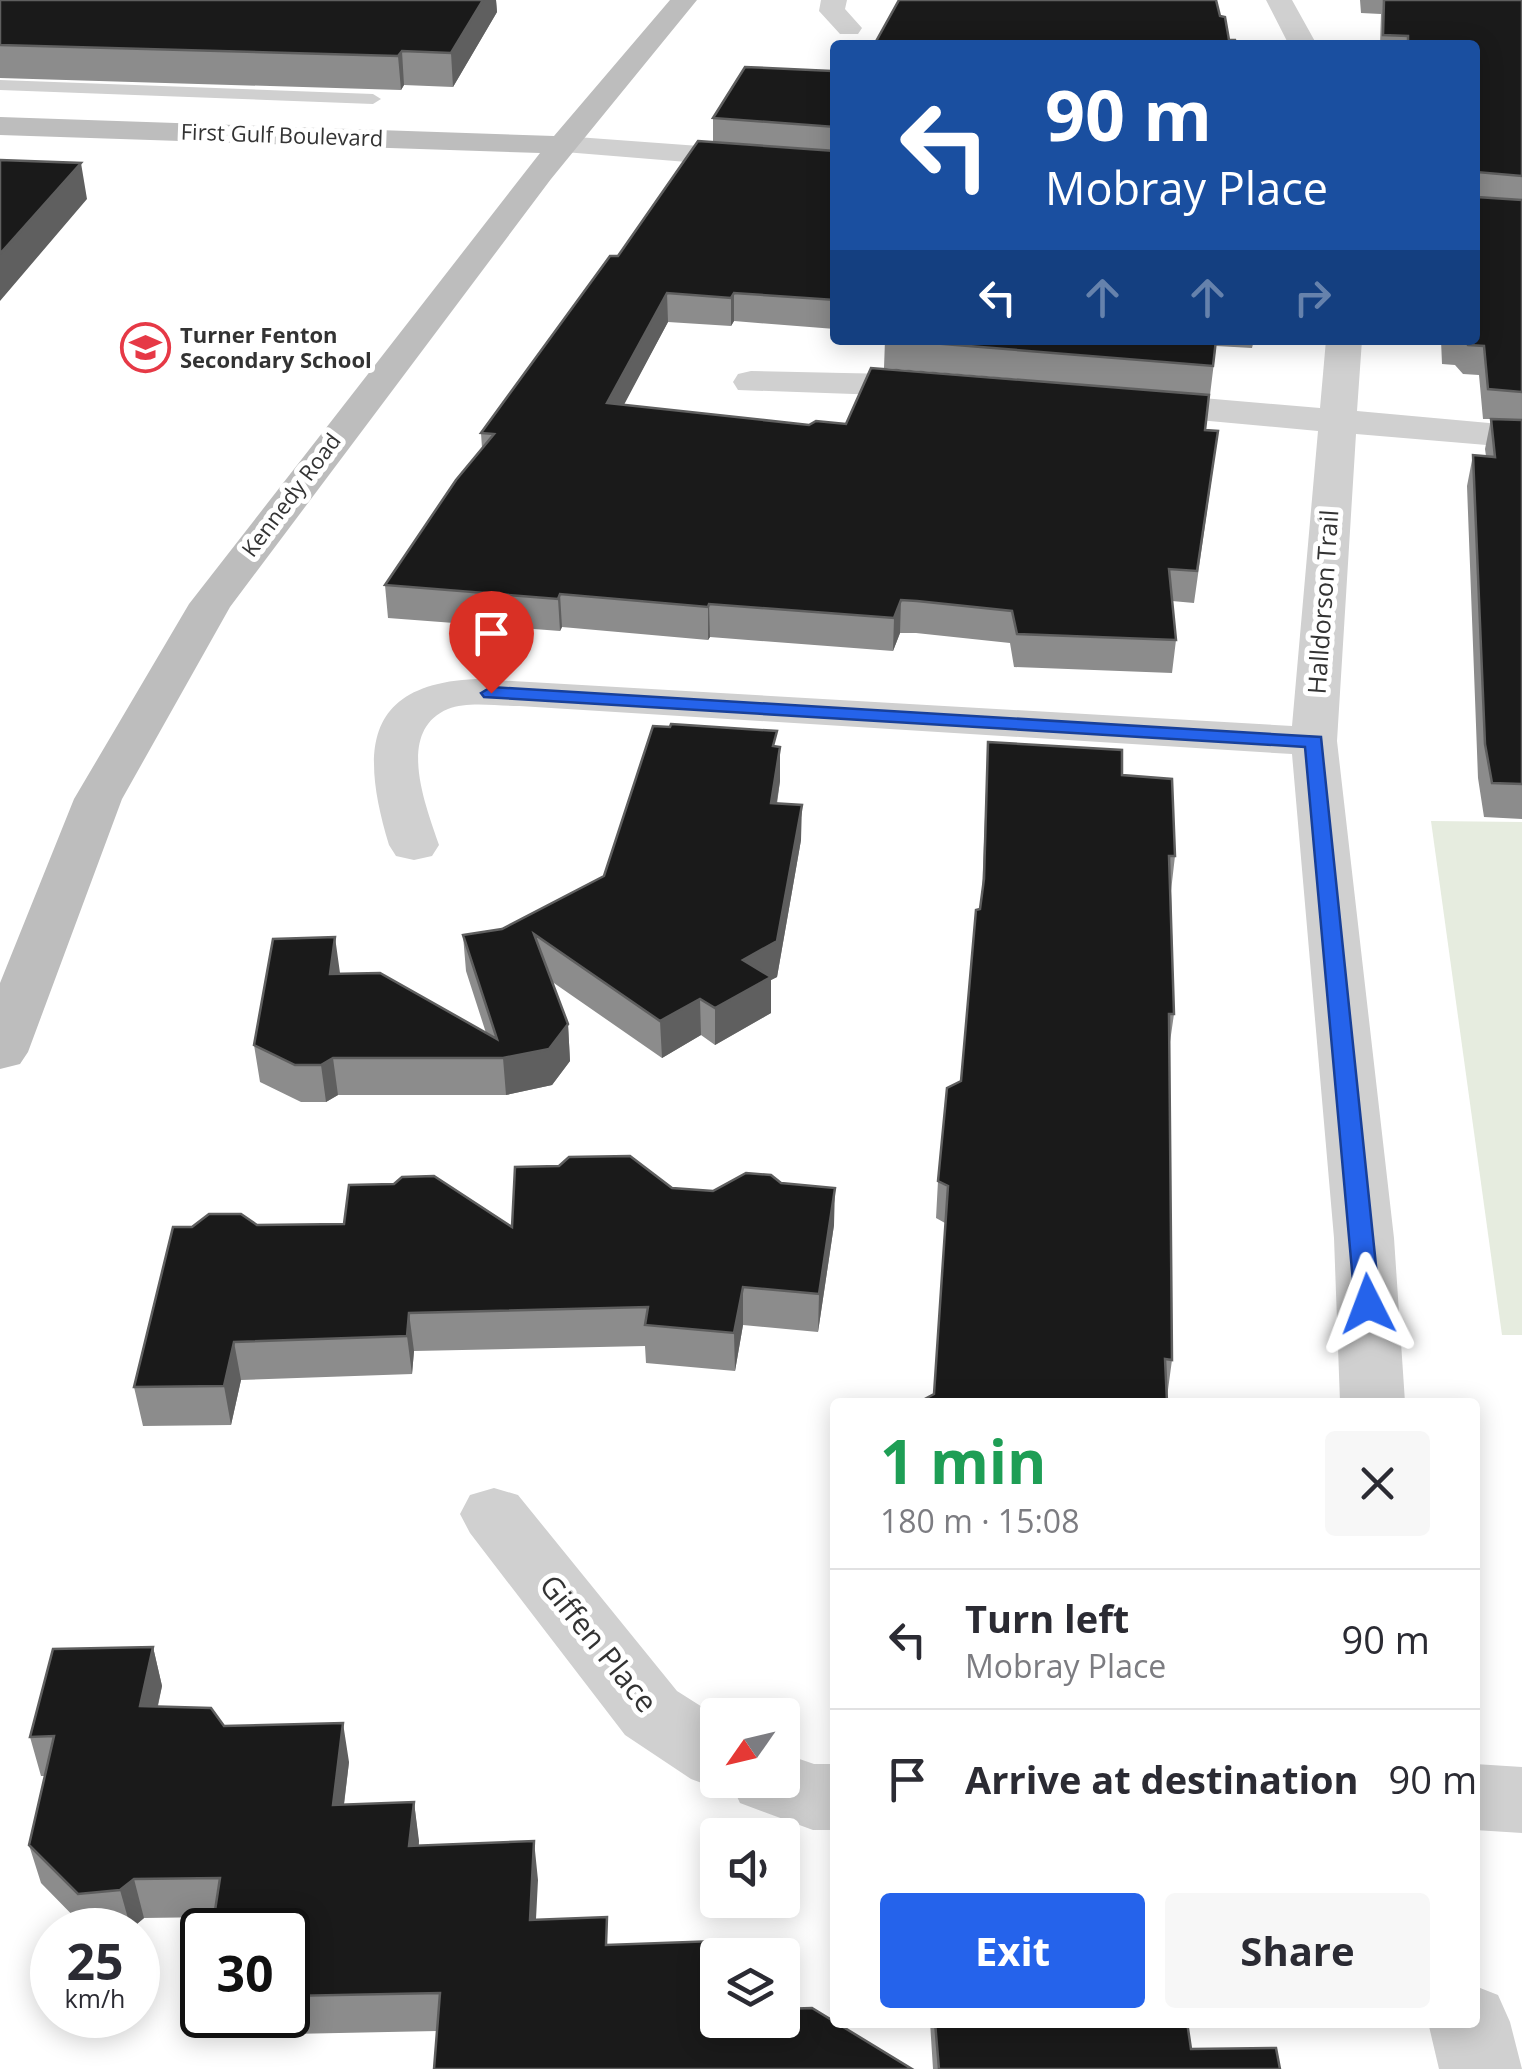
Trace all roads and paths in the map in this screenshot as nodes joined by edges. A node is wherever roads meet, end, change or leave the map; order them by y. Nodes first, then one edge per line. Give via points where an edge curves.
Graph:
1 (684, 0) edge
2 (834, 0) edge
3 (1280, 0) edge
4 (849, 28) dead end
5 (1300, 40) edge
6 (0, 86) edge
7 (373, 99) edge
8 (0, 126) edge
9 (564, 145) junction
10 (830, 165) edge
11 (1344, 345) edge
12 (751, 382) dead end
13 (979, 390) edge
14 (1098, 400) edge
15 (1339, 420) junction
16 (1522, 437) edge
17 (1314, 741) junction
18 (414, 845) dead end
19 (0, 1052) edge
20 (1373, 1398) edge
21 (494, 1514) dead end
22 (700, 1745) edge
23 (800, 1792) edge
24 (830, 1797) edge
25 (1480, 1798) edge
26 (1522, 1800) edge
27 (1471, 2028) edge
28 (1482, 2069) edge

1 - 9 main road, Kennedy Road
2 - 4 street via 832,11
3 - 5 street
6 - 7 lane
8 - 9 main road, First Gulf Boulevard
9 - 10 street
9 - 19 main road, Kennedy Road via 210,604 98,799
11 - 15 street, Halldorson Trail
12 - 13 street via 900,382
14 - 15 street
15 - 16 street
15 - 17 street, Halldorson Trail
17 - 18 street via 539,693 462,694 432,699 400,727 398,794
17 - 20 street, Halldorson Trail via 1364,1238
21 - 22 street, Giffen Place via 651,1713
23 - 24 street
25 - 26 street
27 - 28 street

